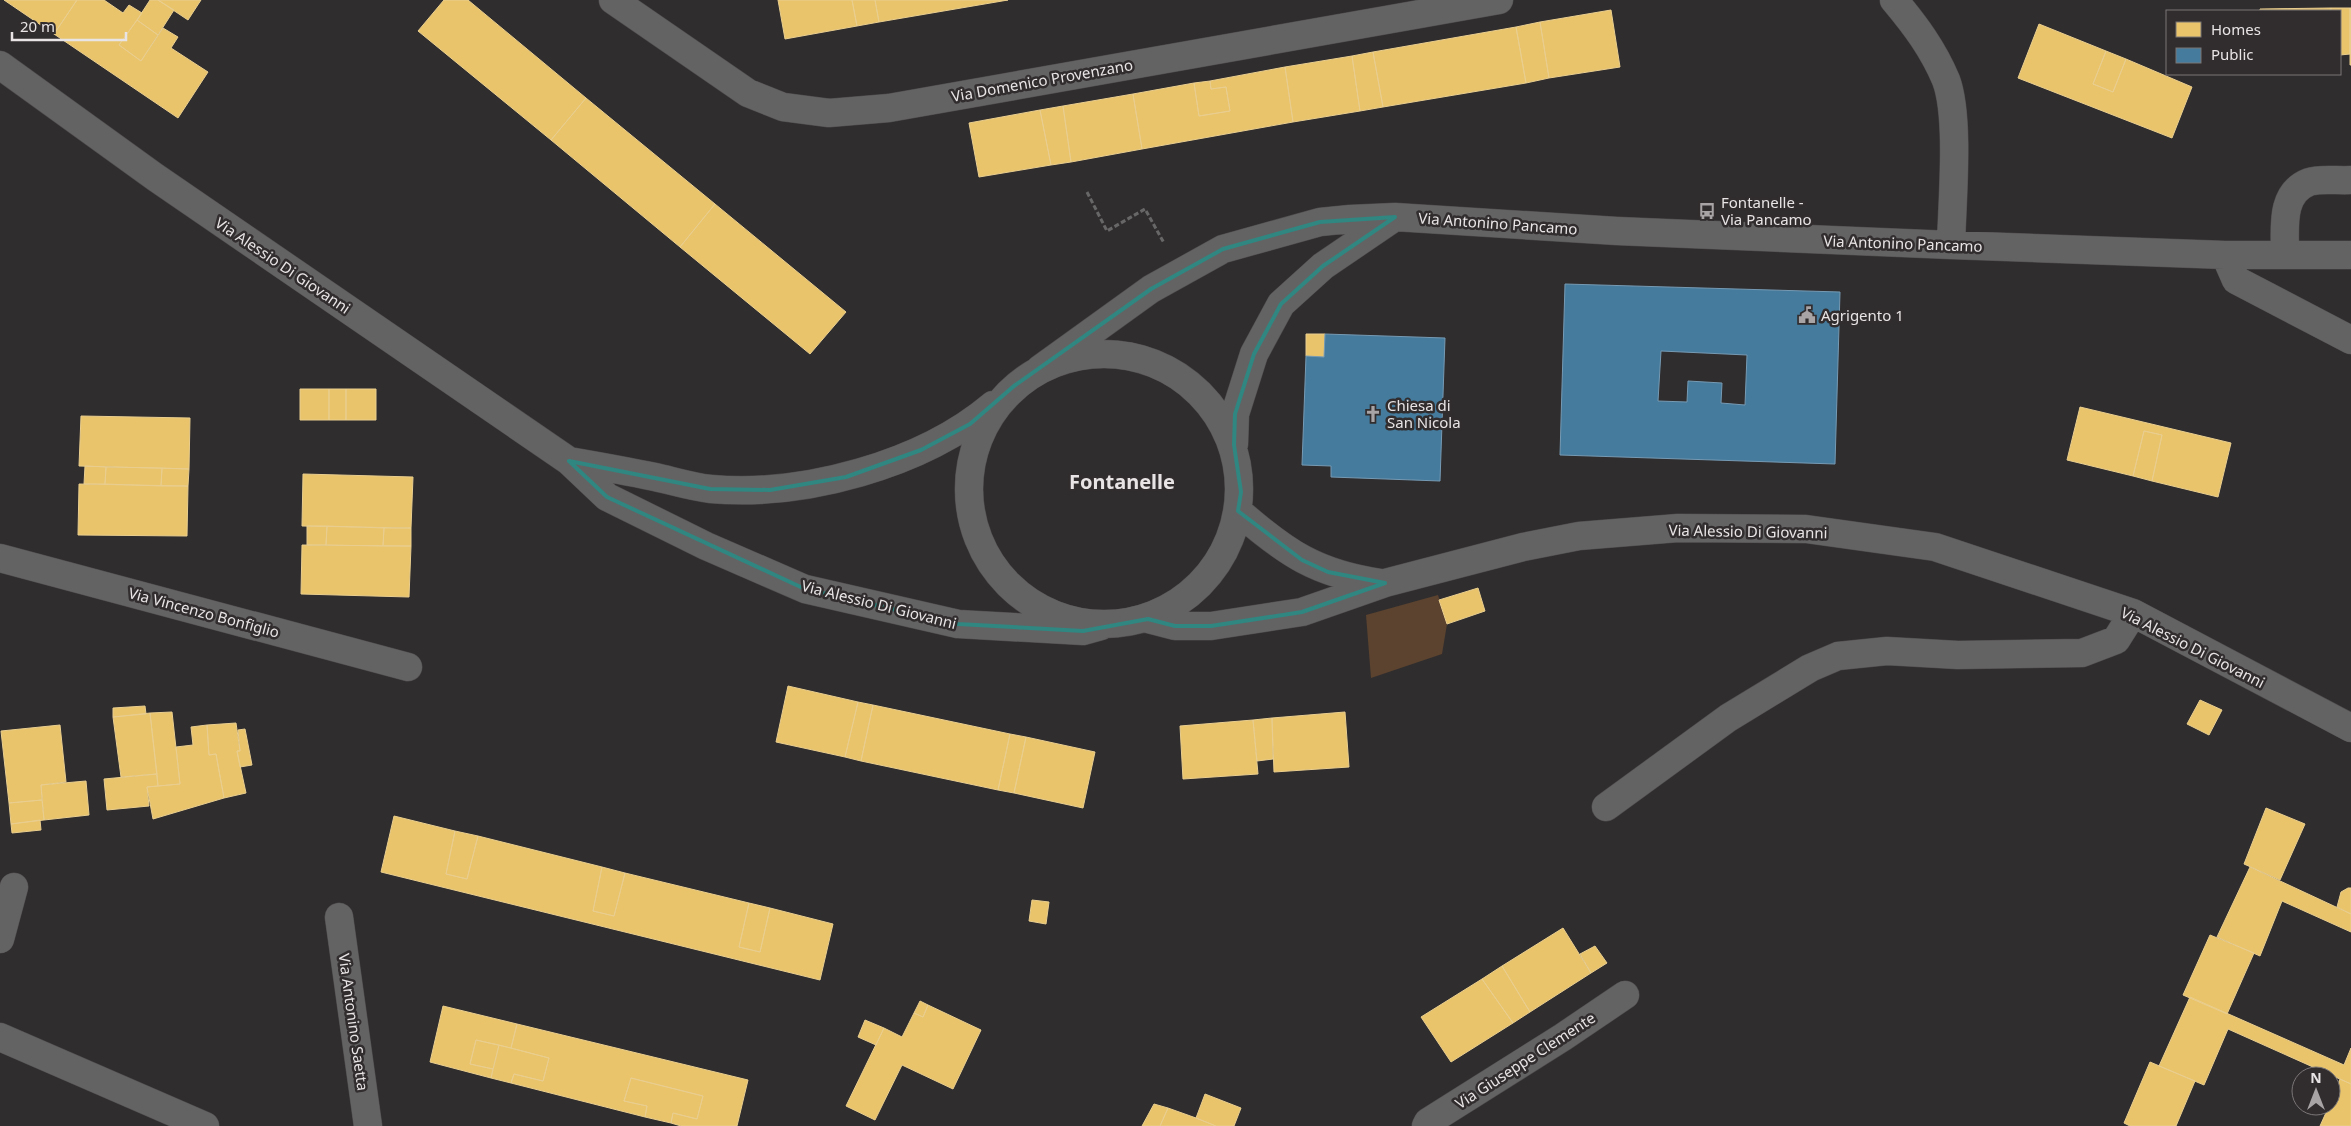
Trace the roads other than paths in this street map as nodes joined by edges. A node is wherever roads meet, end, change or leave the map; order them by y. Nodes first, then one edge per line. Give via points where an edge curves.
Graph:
1 (613, 0) edge
2 (1498, 0) edge
3 (1894, 0) edge
4 (0, 65) edge
5 (2351, 180) edge
6 (1395, 217) junction
7 (1951, 245) junction
8 (2285, 253) junction
9 (2226, 254) junction
10 (2351, 255) edge
11 (2351, 340) edge
12 (1040, 369) junction
13 (1014, 386) junction
14 (1234, 445) junction
15 (569, 461) junction
16 (1238, 511) junction
17 (0, 558) edge
18 (1385, 584) junction
19 (2133, 613) junction
20 (1148, 619) junction
21 (1101, 626) junction
22 (408, 667) dead end
23 (2351, 728) edge
24 (1606, 807) dead end
25 (14, 887) dead end
26 (339, 918) dead end
27 (0, 939) edge
28 (1625, 995) dead end
29 (0, 1037) edge
30 (204, 1126) edge
31 (368, 1126) edge
32 (1426, 1126) edge

1 - 2 street, Via Domenico Provenzano via 748,92 783,107 829,113 889,108
3 - 7 street via 1920,30 1946,81 1953,129
4 - 15 street, Via Alessio Di Giovanni via 155,177
5 - 8 street via 2309,182 2292,193 2286,211
6 - 7 street, Via Antonino Pancamo
6 - 12 street, Via Antonino Pancamo via 1320,222 1224,249 1151,289
6 - 14 street via 1323,266 1281,304 1254,354 1235,414
7 - 9 street, Via Antonino Pancamo
8 - 9 street, Via Antonino Pancamo
8 - 10 street, Via Antonino Pancamo
9 - 11 street via 2236,280
12 - 13 street, Via Alessio Di Giovanni
12 - 14 street, Via Alessio Di Giovanni via 1085,354 1132,356 1164,366 1193,386 1223,422
13 - 15 street, Via Alessio Di Giovanni via 970,424 921,450 846,477 770,490 710,489
13 - 21 street, Via Alessio Di Giovanni via 985,423 971,458 969,506 977,539 1002,580 1023,599 1066,620
14 - 16 street, Via Alessio Di Giovanni via 1241,492
15 - 21 street, Via Alessio Di Giovanni via 607,498 706,546 805,588 958,624 1083,631
16 - 18 street via 1302,560 1338,575
16 - 20 street, Via Alessio Di Giovanni via 1238,521 1218,565 1178,604
17 - 22 street, Via Vincenzo Bonfiglio
18 - 19 street, Via Alessio Di Giovanni via 1523,547 1579,536 1678,528 1806,530 1935,547
18 - 20 street, Via Alessio Di Giovanni via 1302,612 1211,626 1175,626
19 - 23 street, Via Alessio Di Giovanni
19 - 24 street via 2116,640 2082,652 1958,655 1887,651 1838,656 1810,668 1728,718
20 - 21 street, Via Alessio Di Giovanni
25 - 27 street
26 - 31 street, Via Antonino Saetta
28 - 32 street, Via Giuseppe Clemente
29 - 30 street

